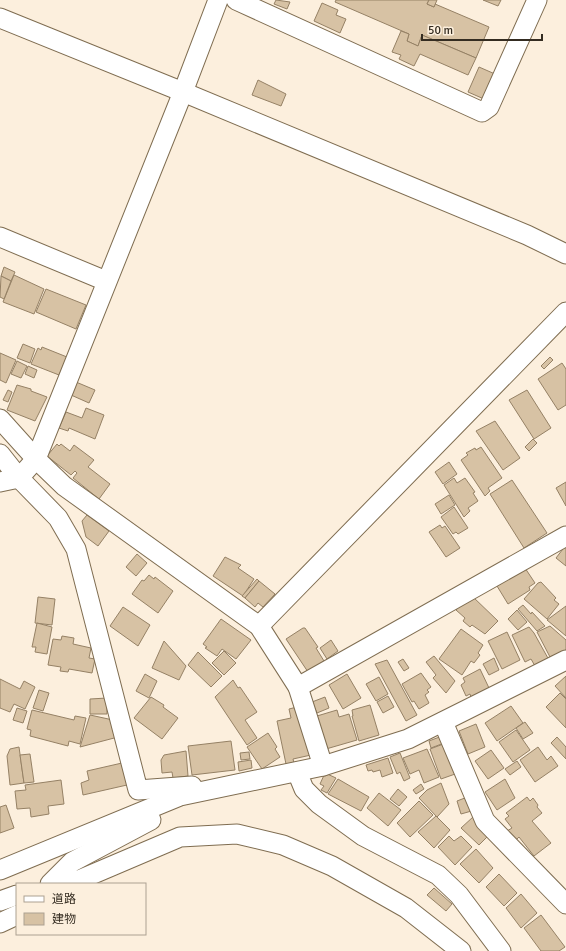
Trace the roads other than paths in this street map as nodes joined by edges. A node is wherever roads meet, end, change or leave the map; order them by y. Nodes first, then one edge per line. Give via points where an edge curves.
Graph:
1 (218, 0) edge
2 (236, 0) edge
3 (536, 0) edge
4 (0, 18) edge
5 (183, 92) junction
6 (0, 237) edge
7 (566, 254) edge
8 (106, 281) junction
9 (566, 312) edge
10 (0, 419) edge
11 (0, 454) edge
12 (36, 459) junction
13 (19, 478) junction
14 (0, 482) edge
15 (566, 536) edge
16 (259, 626) junction
17 (566, 660) edge
18 (298, 688) junction
19 (443, 722) junction
20 (323, 766) junction
21 (297, 772) junction
22 (209, 789) junction
23 (0, 870) edge
24 (51, 883) edge
25 (60, 883) edge
26 (16, 895) edge
27 (0, 901) edge
28 (566, 904) edge
29 (16, 915) edge
30 (0, 923) edge
31 (461, 951) edge
32 (501, 951) edge

1 - 5 street
2 - 3 street via 482,112 489,107
4 - 5 street
5 - 7 street via 527,235
5 - 8 street
6 - 8 street
8 - 12 street
9 - 16 street
10 - 12 street
11 - 13 street
12 - 13 street
12 - 16 street via 64,486
13 - 14 street
13 - 22 street via 58,518 76,549 138,790 197,785
15 - 18 street
16 - 18 street
17 - 19 street
18 - 20 street
19 - 20 street via 408,739
19 - 28 street via 485,821
20 - 21 street
21 - 22 street
21 - 32 street via 304,789 319,804 356,831 438,876 459,895
22 - 23 street via 180,796
22 - 24 street via 72,862
25 - 31 street via 79,880 180,837 236,834 283,845 332,866 406,908
26 - 27 street
29 - 30 street

